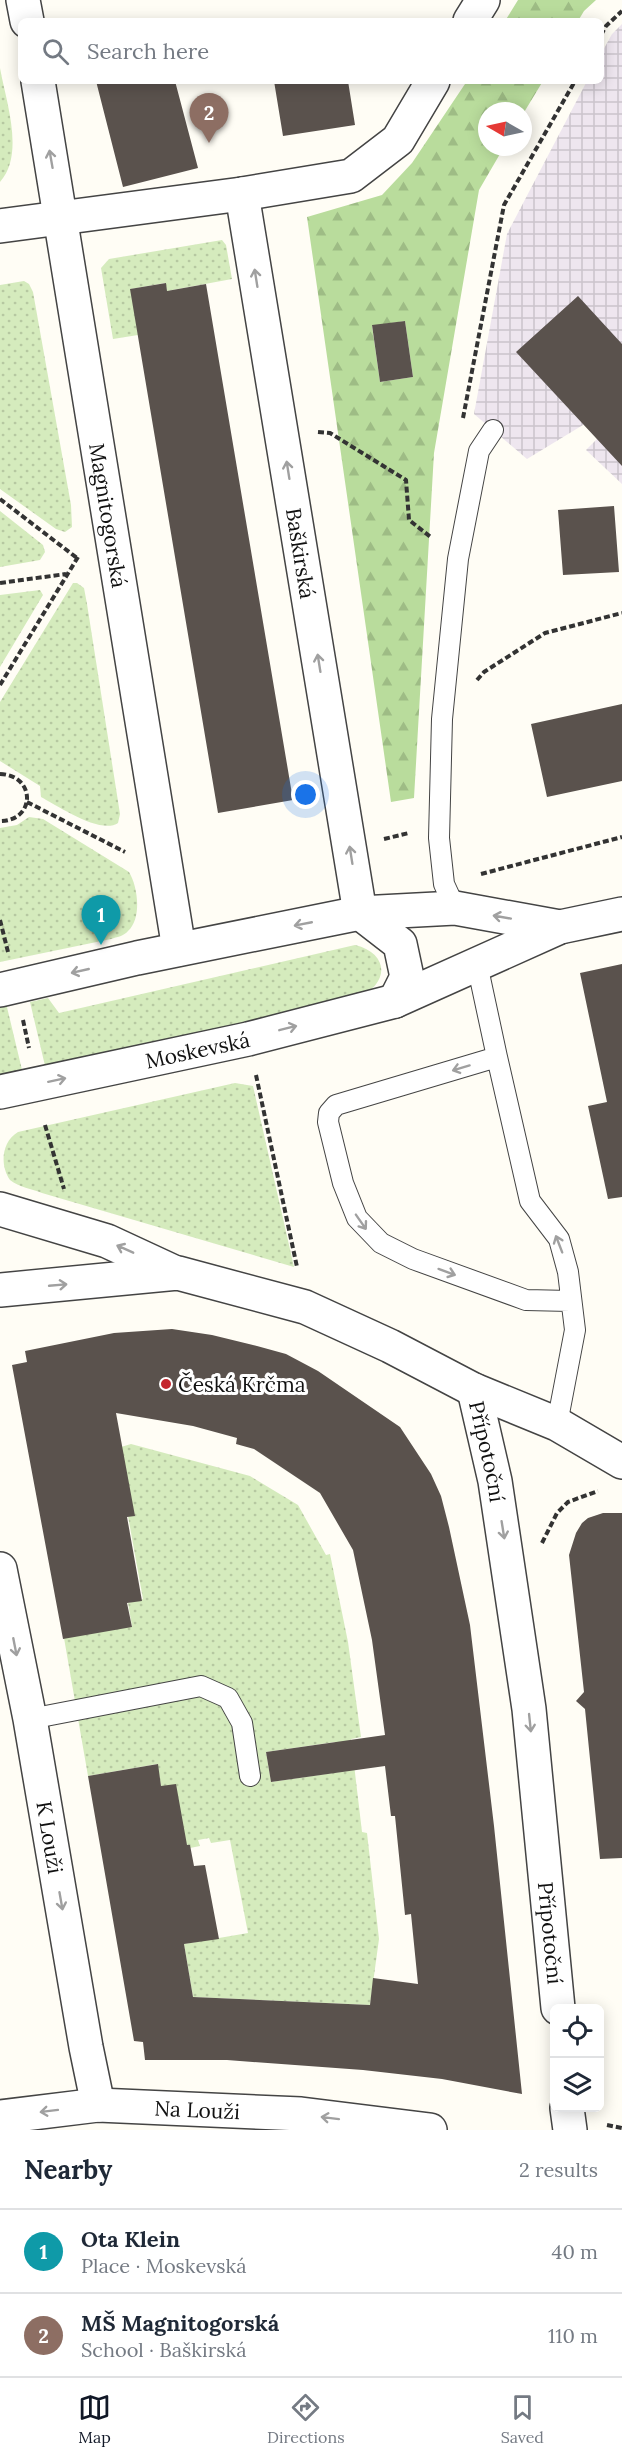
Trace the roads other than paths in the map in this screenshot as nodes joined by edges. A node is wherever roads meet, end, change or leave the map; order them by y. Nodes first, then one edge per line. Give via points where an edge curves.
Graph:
1 (23, 0) edge
2 (483, 0) edge
3 (26, 18) edge
4 (472, 18) edge
5 (39, 84) edge
6 (432, 84) edge
7 (242, 194) junction
8 (61, 216) junction
9 (0, 226) edge
10 (493, 430) dead end
11 (449, 896) junction
12 (360, 913) junction
13 (622, 914) edge
14 (560, 927) junction
15 (179, 950) junction
16 (477, 964) junction
17 (0, 990) edge
18 (395, 1001) junction
19 (497, 1057) junction
20 (0, 1092) edge
21 (0, 1209) edge
22 (178, 1273) junction
23 (0, 1290) edge
24 (570, 1301) junction
25 (474, 1390) junction
26 (557, 1424) junction
27 (612, 1472) edge
28 (0, 1569) edge
29 (30, 1719) junction
30 (250, 1776) dead end
31 (558, 2004) edge
32 (98, 2106) junction
33 (568, 2112) edge
34 (0, 2117) edge
35 (430, 2130) edge
36 (570, 2130) edge

1 - 3 street
2 - 4 street
8 -> 5 street, Magnitogorská
6 - 7 street via 398,140 351,176
7 - 8 street
12 -> 7 street, Baškirská
8 - 9 street
8 - 15 street, Magnitogorská
10 - 11 lane via 479,451 458,559 442,719 439,825
11 - 12 street, Moskevská
14 -> 11 street, Moskevská
12 -> 15 street, Moskevská
12 - 18 street via 400,944 407,977
13 - 14 street, Moskevská
14 - 16 street, Moskevská
15 -> 17 street, Moskevská
16 - 18 street, Moskevská
16 - 19 lane
20 -> 18 street, Moskevská via 248,1038
24 -> 19 lane via 568,1272 559,1239 530,1201
19 -> 24 lane via 336,1105 328,1122 344,1183 357,1218 393,1250 526,1300
22 -> 21 street via 107,1241
23 -> 22 street, Přípotoční
22 - 25 street, Přípotoční via 305,1307
24 - 26 lane via 574,1330
25 - 26 street
25 -> 31 street, Přípotoční via 495,1481 529,1709
26 - 27 street
28 -> 29 street, K Louži
29 - 30 lane via 201,1686 228,1698 242,1724
29 -> 32 street, K Louži
32 -> 34 street, Na Louži
35 -> 32 street, Na Louži via 301,2114
33 - 36 street

